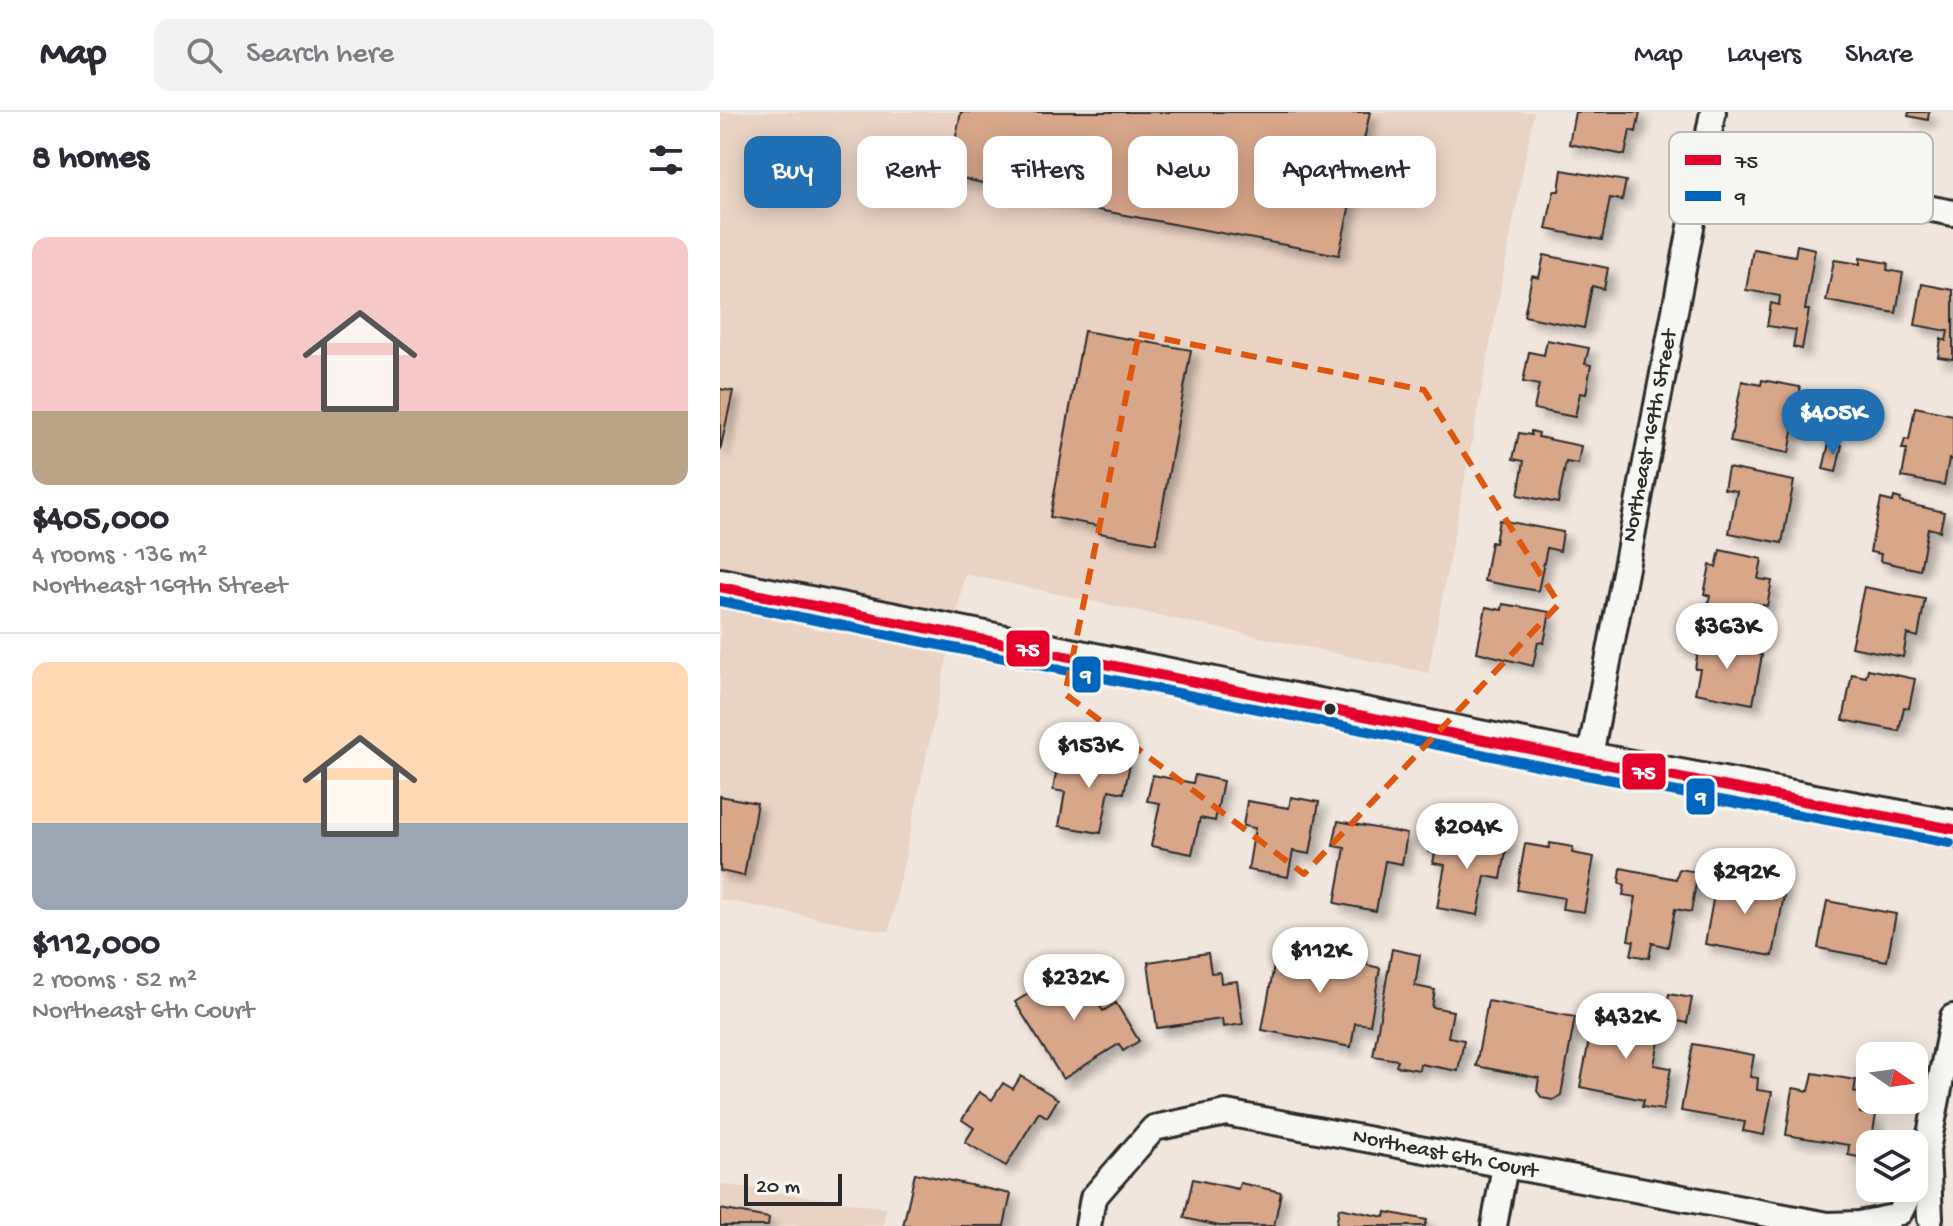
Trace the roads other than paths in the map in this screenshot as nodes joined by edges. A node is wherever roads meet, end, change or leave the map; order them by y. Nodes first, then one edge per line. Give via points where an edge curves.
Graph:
1 (1713, 112) edge
2 (1709, 132) edge
3 (1933, 209) edge
4 (1953, 213) edge
5 (1692, 224) edge
6 (720, 587) edge
7 (1589, 761) junction
8 (1953, 829) edge
9 (1953, 1017) edge
10 (1928, 1145) edge
11 (1928, 1162) edge
12 (1505, 1166) junction
13 (1890, 1218) edge
14 (1933, 1222) edge
15 (1830, 1225) edge
16 (1088, 1226) edge
17 (1494, 1226) edge

1 - 2 street, Northeast 169th Street
3 - 4 street
5 - 7 street, Northeast 169th Street
6 - 7 main road
7 - 8 main road
9 - 10 street
11 - 14 street
12 - 15 street, Northeast 6th Court
12 - 16 street, Northeast 6th Court via 1226,1113 1154,1128 1093,1198
12 - 17 street
13 - 14 street via 1915,1210
13 - 15 street, Northeast 6th Court

